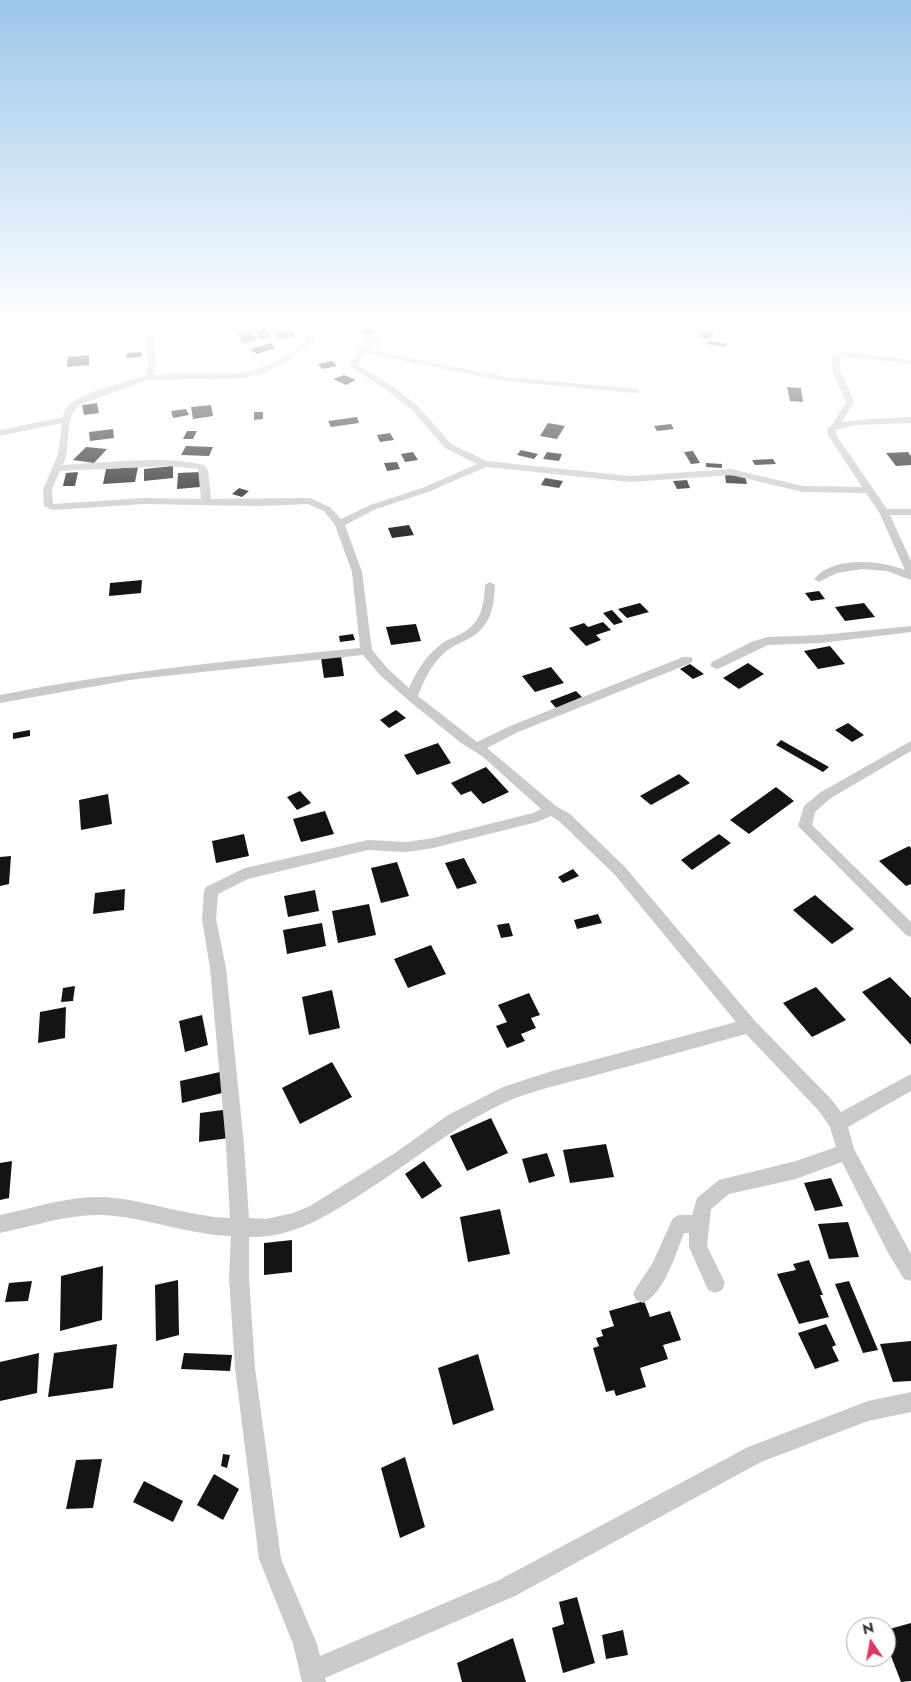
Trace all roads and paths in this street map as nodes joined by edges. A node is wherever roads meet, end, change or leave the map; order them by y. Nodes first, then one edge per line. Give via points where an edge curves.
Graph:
1 (74, 404) edge
2 (411, 404) edge
3 (848, 404) edge
4 (66, 419) junction
5 (911, 420) edge
6 (836, 425) junction
7 (0, 433) edge
8 (485, 464) junction
9 (57, 468) junction
10 (869, 490) junction
11 (206, 502) junction
12 (884, 512) junction
13 (911, 512) edge
14 (340, 524) junction
15 (911, 573) edge
16 (911, 577) edge
17 (819, 579) dead end
18 (490, 585) dead end
19 (911, 629) edge
20 (366, 651) junction
21 (687, 660) dead end
22 (716, 665) dead end
23 (412, 697) junction
24 (0, 700) edge
25 (911, 746) edge
26 (477, 747) junction
27 (551, 810) junction
28 (911, 930) edge
29 (749, 1026) junction
30 (911, 1082) edge
31 (838, 1123) junction
32 (846, 1152) junction
33 (0, 1224) edge
34 (699, 1224) junction
35 (240, 1228) junction
36 (911, 1272) edge
37 (715, 1283) dead end
38 (643, 1293) dead end
39 (911, 1402) edge
40 (312, 1677) edge

1 - 4 street
2 - 8 street via 448,446
3 - 6 street
4 - 7 street
4 - 9 street via 63,452
5 - 6 street
6 - 10 street via 831,429 832,435
8 - 10 street via 630,478 731,472 803,489
8 - 14 street via 373,507
9 - 11 street via 192,464 203,470
9 - 11 street via 48,487 47,500 53,507 144,501
10 - 12 street
11 - 14 street via 310,501 323,505
12 - 13 street
12 - 15 street
14 - 20 street via 356,572
16 - 17 street via 889,568 874,567 835,568
18 - 23 street via 489,607 482,623 446,645 431,660
19 - 22 street via 767,641
20 - 23 street
20 - 24 street via 111,679
21 - 26 street
23 - 26 street
25 - 28 street via 826,795 809,810 805,826
26 - 27 street
27 - 29 street via 565,818 620,871
27 - 35 street via 537,817 433,843 407,847 368,845 307,859 245,874 211,892 209,919 218,968
29 - 31 street via 825,1104
29 - 35 street via 509,1093 454,1121 316,1214 266,1228
30 - 31 street
31 - 32 street
32 - 34 street via 796,1170 725,1186 703,1204
32 - 36 street
33 - 35 street via 73,1208 100,1206
34 - 37 street via 698,1247
34 - 38 street via 679,1224 660,1269
35 - 40 street via 239,1278 245,1368 270,1559 305,1644
39 - 40 street via 868,1411 756,1454 507,1588

